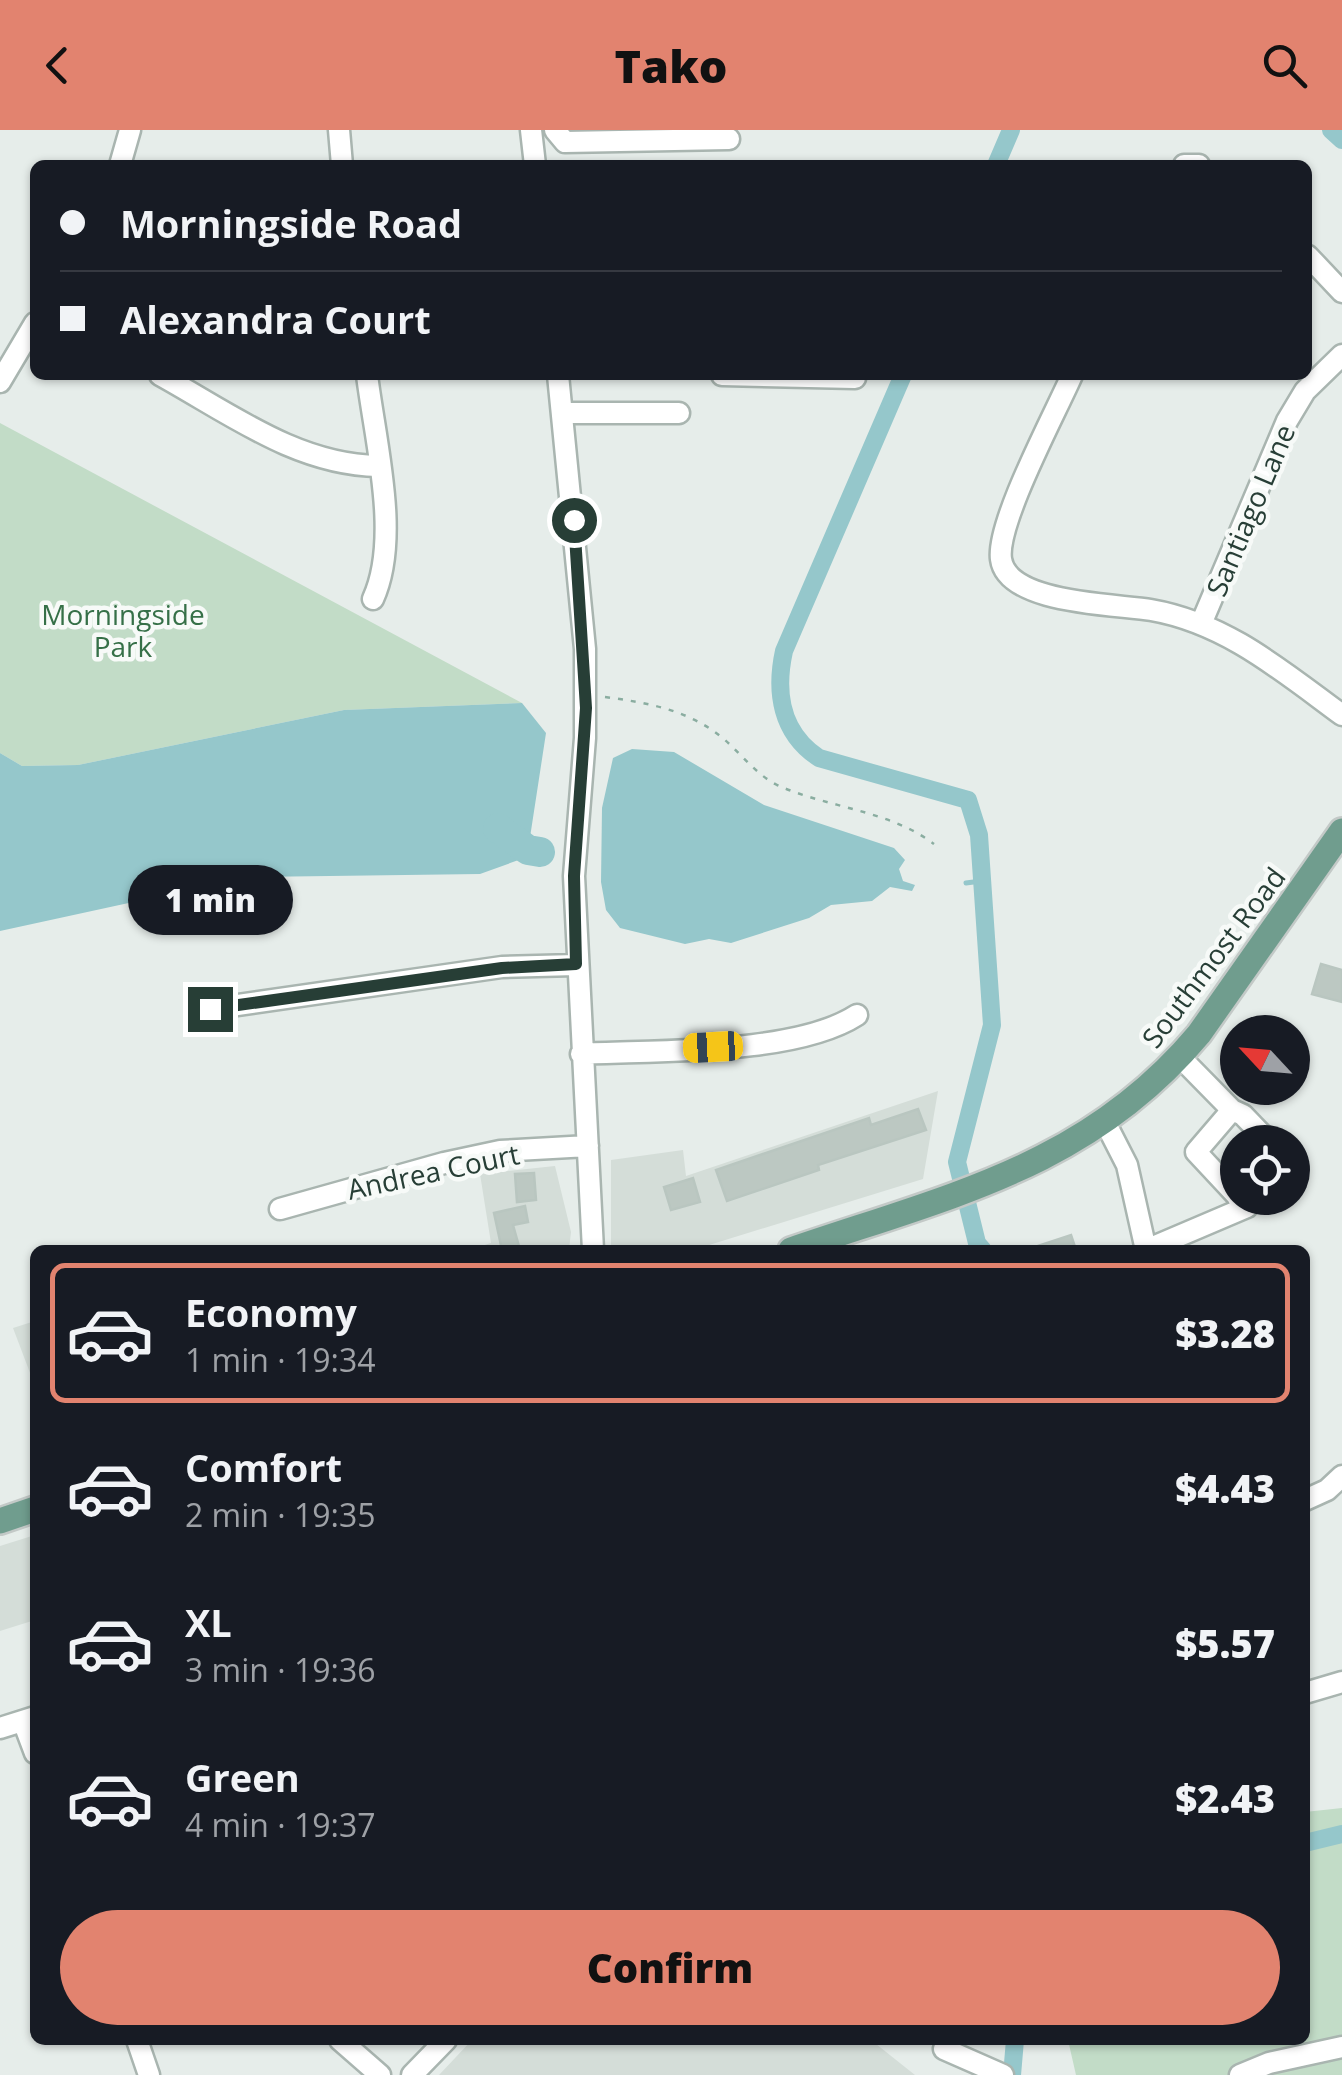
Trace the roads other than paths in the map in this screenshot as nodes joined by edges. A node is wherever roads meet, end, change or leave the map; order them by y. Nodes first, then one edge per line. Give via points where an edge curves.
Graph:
1 (130, 130) edge
2 (339, 130) edge
3 (531, 130) edge
4 (555, 130) edge
5 (729, 139) dead end
6 (121, 160) edge
7 (342, 160) edge
8 (534, 160) edge
9 (1312, 260) edge
10 (1342, 292) edge
11 (30, 331) edge
12 (1342, 355) edge
13 (169, 380) edge
14 (369, 380) edge
15 (559, 380) edge
16 (1070, 380) edge
17 (0, 382) edge
18 (680, 413) dead end
19 (562, 414) junction
20 (378, 466) junction
21 (373, 599) dead end
22 (1201, 624) junction
23 (1342, 715) edge
24 (1341, 835) edge
25 (576, 964) junction
26 (210, 1009) dead end
27 (857, 1014) dead end
28 (581, 1054) junction
29 (1180, 1057) junction
30 (1232, 1110) junction
31 (1106, 1124) junction
32 (1254, 1125) edge
33 (588, 1146) junction
34 (1220, 1176) edge
35 (280, 1209) dead end
36 (1220, 1213) edge
37 (592, 1245) edge
38 (806, 1245) edge
39 (1145, 1245) edge
40 (1156, 1245) edge
41 (1342, 1476) edge
42 (1310, 1498) edge
43 (30, 1510) edge
44 (0, 1520) edge
45 (1342, 1682) edge
46 (1310, 1692) edge
47 (29, 1719) edge
48 (0, 1728) edge
49 (138, 2045) edge
50 (346, 2045) edge
51 (441, 2045) edge
52 (940, 2045) edge
53 (1331, 2050) edge
54 (149, 2075) edge
55 (380, 2075) edge
56 (412, 2075) edge
57 (953, 2075) edge
58 (1002, 2075) edge
59 (1240, 2075) edge

1 - 6 street
2 - 7 street
3 - 8 street
4 - 5 street via 566,142
9 - 10 street
11 - 17 street
12 - 22 street, Santiago Lane via 1287,421
13 - 20 street via 301,452 337,464
14 - 20 street
15 - 19 street
16 - 22 street via 1010,514 1002,545 1005,571 1025,589
18 - 19 street
19 - 25 street via 586,694 574,876
20 - 21 street via 385,568
22 - 23 street via 1261,656
24 - 29 main road, Southmost Road
25 - 26 street via 502,968
25 - 28 street
27 - 28 street via 837,1028 799,1037
28 - 33 street
29 - 30 street
29 - 31 main road, Southmost Road
30 - 32 street
30 - 34 street via 1196,1152
31 - 38 main road, Southmost Road via 1050,1157
31 - 39 street via 1127,1165
33 - 35 street, Andrea Court via 444,1163
33 - 37 street
36 - 40 street
41 - 42 street
43 - 44 main road
45 - 46 street
47 - 48 street
49 - 54 street
50 - 55 street
51 - 56 street
52 - 57 street
52 - 58 street
53 - 59 street

